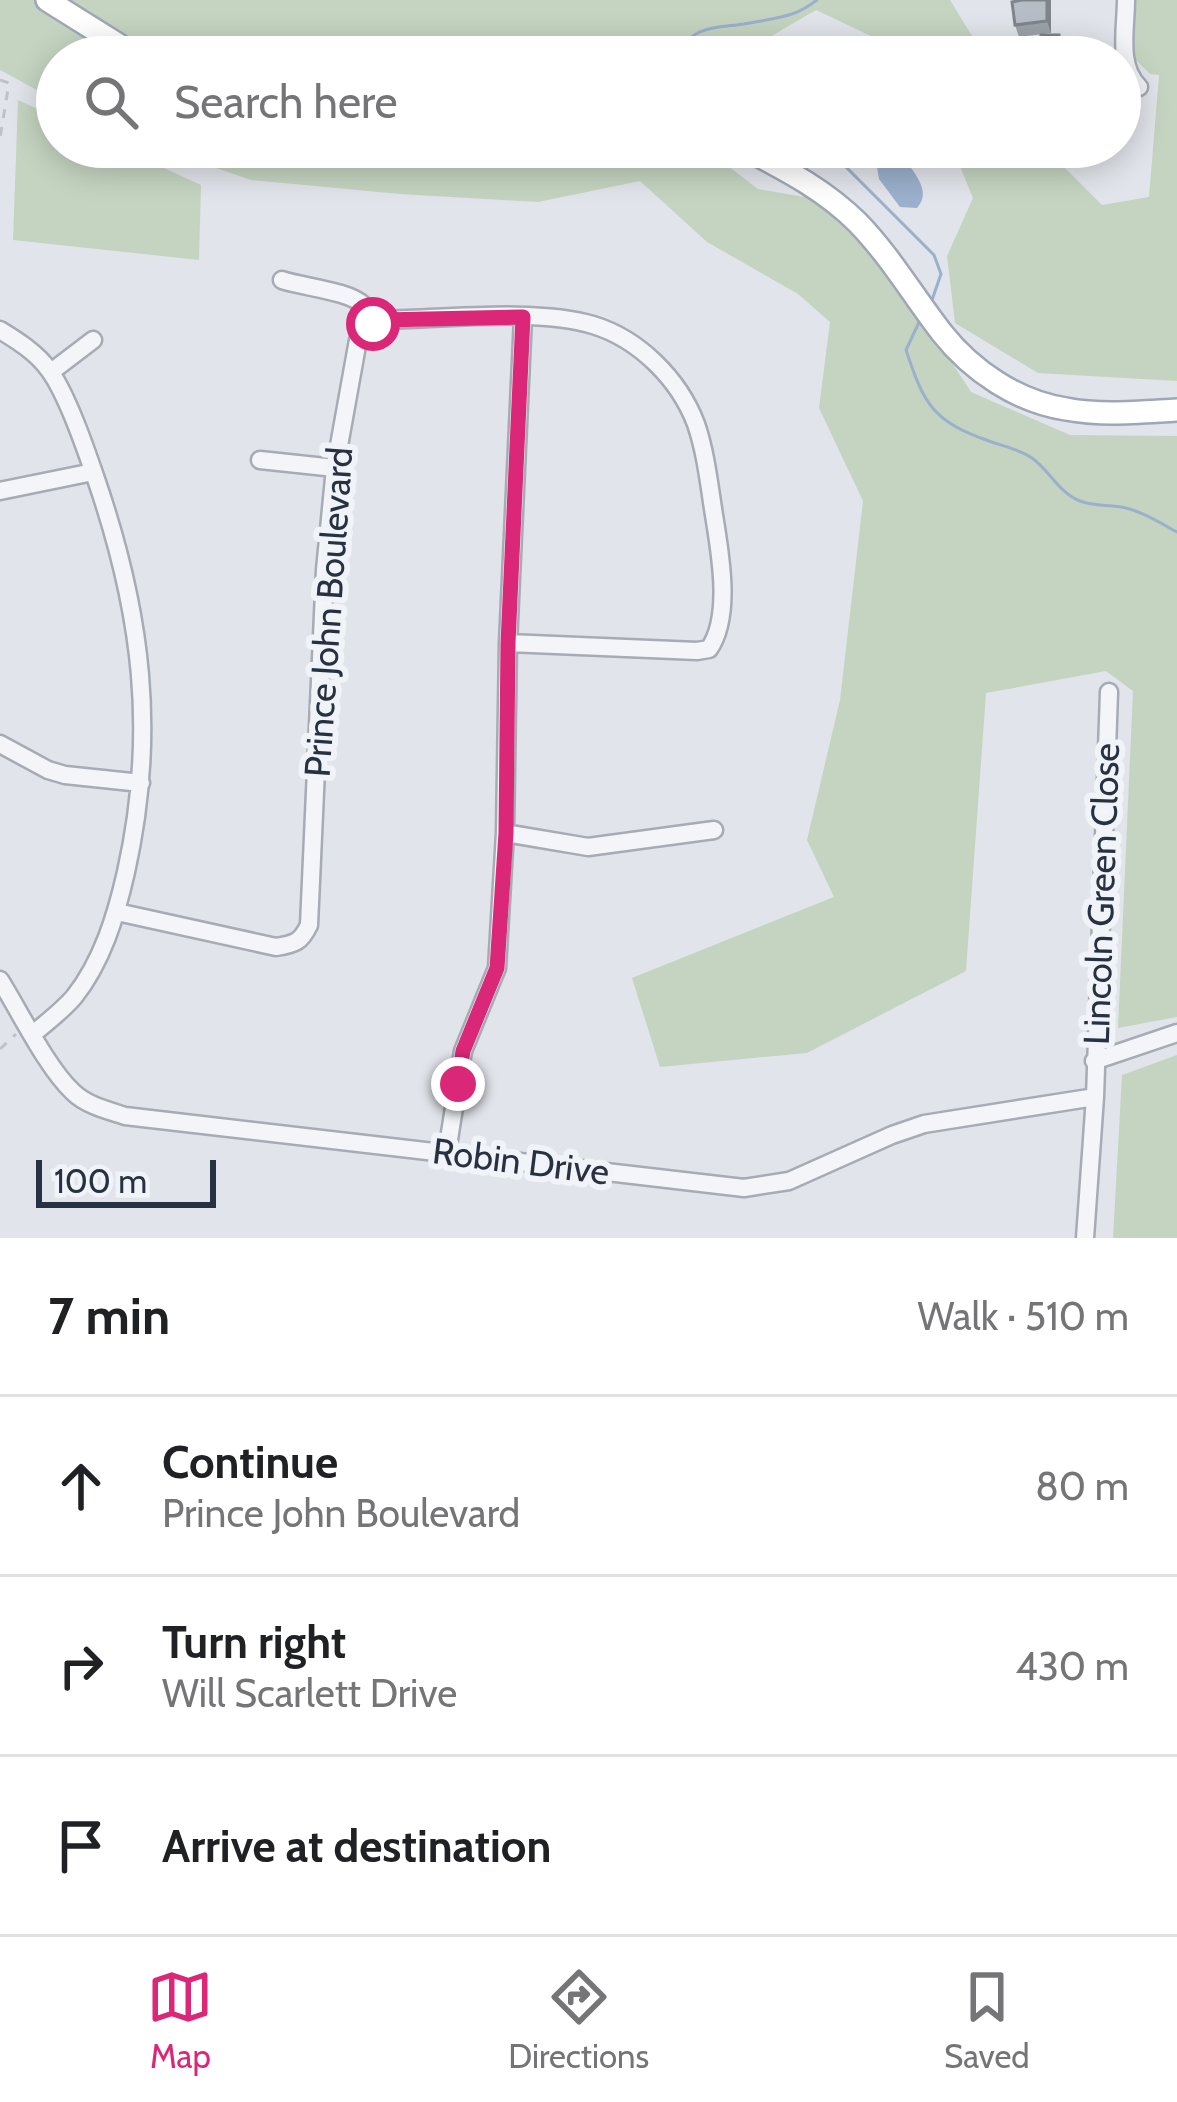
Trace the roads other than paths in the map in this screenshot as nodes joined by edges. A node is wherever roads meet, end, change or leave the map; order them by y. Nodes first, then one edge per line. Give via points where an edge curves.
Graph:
1 (47, 0) edge
2 (1126, 0) edge
3 (104, 36) edge
4 (1125, 36) edge
5 (783, 168) edge
6 (282, 280) dead end
7 (523, 317) junction
8 (373, 324) junction
9 (0, 331) edge
10 (93, 340) dead end
11 (51, 371) junction
12 (1177, 410) edge
13 (260, 460) dead end
14 (335, 468) junction
15 (94, 472) junction
16 (0, 491) edge
17 (508, 643) junction
18 (1108, 692) dead end
19 (0, 744) edge
20 (141, 783) junction
21 (714, 830) dead end
22 (506, 833) junction
23 (117, 912) junction
24 (0, 980) edge
25 (30, 1029) junction
26 (1177, 1033) edge
27 (1094, 1061) junction
28 (1095, 1097) junction
29 (447, 1152) junction
30 (1085, 1238) edge

1 - 3 main road
2 - 4 street
5 - 12 main road via 874,240 935,324 1005,388 1063,409
6 - 8 street via 350,296
7 - 8 street
7 - 17 street
7 - 17 street via 595,326 645,353 682,397 703,447 722,565 719,630 709,649
8 - 14 street, Prince John Boulevard via 358,340
9 - 11 street
10 - 11 street
11 - 15 street
13 - 14 street
14 - 23 street, Prince John Boulevard via 303,938 276,947
15 - 16 street
15 - 20 street via 140,650
17 - 22 street
18 - 27 street, Lincoln Green Close
19 - 20 street via 65,775
20 - 23 street
21 - 22 street via 588,847
22 - 29 street via 497,968 463,1051
23 - 25 street via 84,983 64,1009
24 - 25 street, Robin Drive
25 - 29 street, Robin Drive via 75,1095 124,1116
26 - 27 street
27 - 28 street, Lincoln Green Close
28 - 29 street, Robin Drive via 924,1124 789,1181 744,1188
28 - 30 street, Lincoln Green Close

